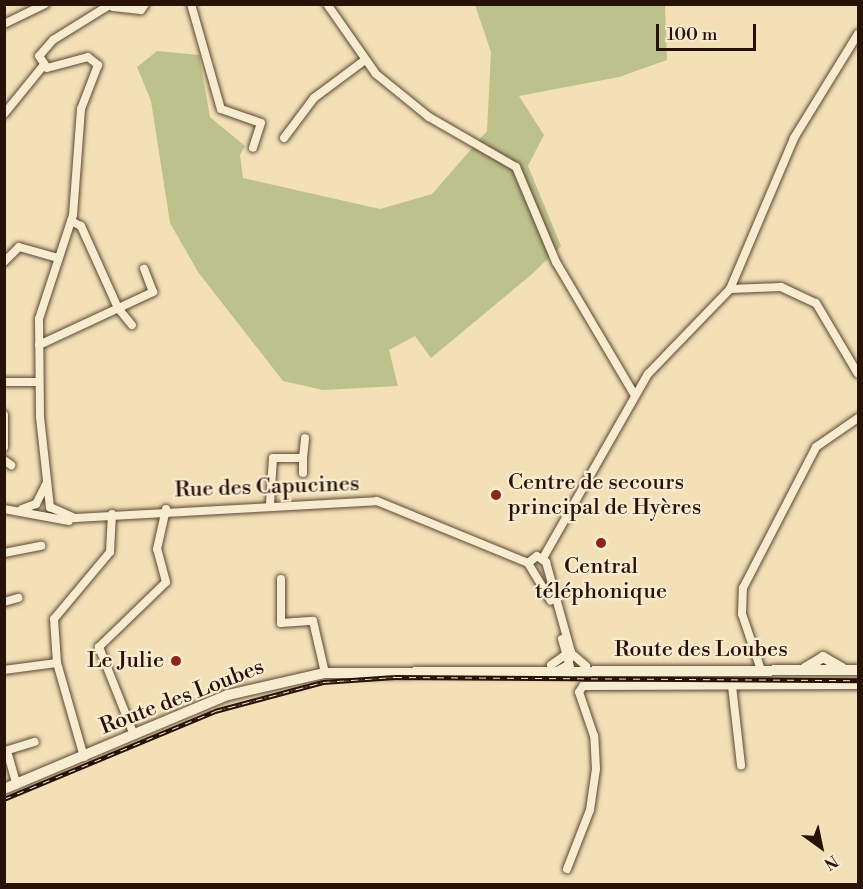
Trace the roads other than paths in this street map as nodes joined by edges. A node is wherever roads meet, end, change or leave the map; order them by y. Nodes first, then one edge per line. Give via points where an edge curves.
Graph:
1 (45, 4) edge
2 (145, 4) edge
3 (190, 4) edge
4 (327, 4) edge
5 (112, 6) edge
6 (4, 24) edge
7 (858, 34) edge
8 (365, 60) junction
9 (43, 66) junction
10 (4, 114) edge
11 (284, 138) dead end
12 (253, 148) dead end
13 (71, 221) junction
14 (7, 252) edge
15 (58, 258) junction
16 (4, 262) edge
17 (144, 269) dead end
18 (730, 289) junction
19 (118, 308) junction
20 (132, 325) dead end
21 (39, 345) junction
22 (858, 374) edge
23 (4, 382) edge
24 (39, 382) junction
25 (634, 394) junction
26 (4, 415) edge
27 (858, 418) edge
28 (305, 438) dead end
29 (4, 447) edge
30 (303, 458) junction
31 (303, 473) dead end
32 (47, 482) junction
33 (270, 504) junction
34 (50, 505) junction
35 (4, 509) edge
36 (38, 509) junction
37 (166, 509) junction
38 (112, 514) junction
39 (102, 515) junction
40 (41, 546) dead end
41 (4, 553) edge
42 (543, 558) junction
43 (528, 563) junction
44 (546, 568) junction
45 (533, 574) junction
46 (281, 579) dead end
47 (18, 598) dead end
48 (4, 602) edge
49 (57, 663) junction
50 (565, 663) junction
51 (600, 669) junction
52 (4, 670) edge
53 (761, 670) junction
54 (858, 670) edge
55 (325, 673) junction
56 (858, 685) edge
57 (732, 686) junction
58 (134, 735) junction
59 (35, 742) dead end
60 (6, 751) edge
61 (84, 757) junction
62 (741, 765) dead end
63 (17, 785) junction
64 (4, 789) edge
65 (567, 869) dead end

1 - 6 street
2 - 5 street via 141,10
3 - 12 street via 221,109 261,123
4 - 8 street
5 - 9 street via 53,40 39,56
7 - 18 street via 789,150
8 - 11 street via 314,98
8 - 25 street via 429,117 516,167 556,262
9 - 10 street
9 - 13 street via 88,57 98,64 81,109
13 - 15 street
13 - 19 street via 82,228
14 - 15 street via 19,247
14 - 16 street
15 - 21 street via 39,319
17 - 19 street via 153,292
18 - 22 street via 781,287 816,303
18 - 25 street
19 - 20 street
19 - 21 street
21 - 24 street
23 - 24 street
24 - 32 street
25 - 42 street
26 - 29 street
27 - 53 street via 816,447 743,588 742,614
28 - 30 street
30 - 31 street
30 - 33 street via 271,461
32 - 34 street
32 - 36 street
33 - 37 street, Rue des Capucines
33 - 43 street, Rue des Capucines via 377,501
34 - 36 street
34 - 36 street, Rue des Capucines
34 - 39 street, Rue des Capucines via 70,517
35 - 36 street
36 - 39 street, Rue des Capucines via 74,521
37 - 38 street, Rue des Capucines
37 - 58 street via 157,549 166,582 99,647
38 - 39 street, Rue des Capucines
38 - 49 street via 110,552 54,619
40 - 41 street
42 - 43 street
42 - 44 street
43 - 45 street
44 - 45 street
44 - 50 street
45 - 50 street via 550,598
46 - 55 street via 281,623 313,621
47 - 48 street
49 - 52 street
49 - 61 street
50 - 51 main road, Route des Loubes
50 - 51 main road, Route des Loubes
50 - 55 main road, Route des Loubes
51 - 53 main road, Route des Loubes
53 - 54 main road, Route des Loubes via 802,670 823,665
55 - 58 main road, Route des Loubes via 228,695
56 - 57 street
57 - 62 street
57 - 65 street via 583,686 579,693 596,747 592,791
58 - 61 main road, Route des Loubes
59 - 60 street
60 - 63 street
61 - 63 main road, Route des Loubes
63 - 64 main road, Route des Loubes

